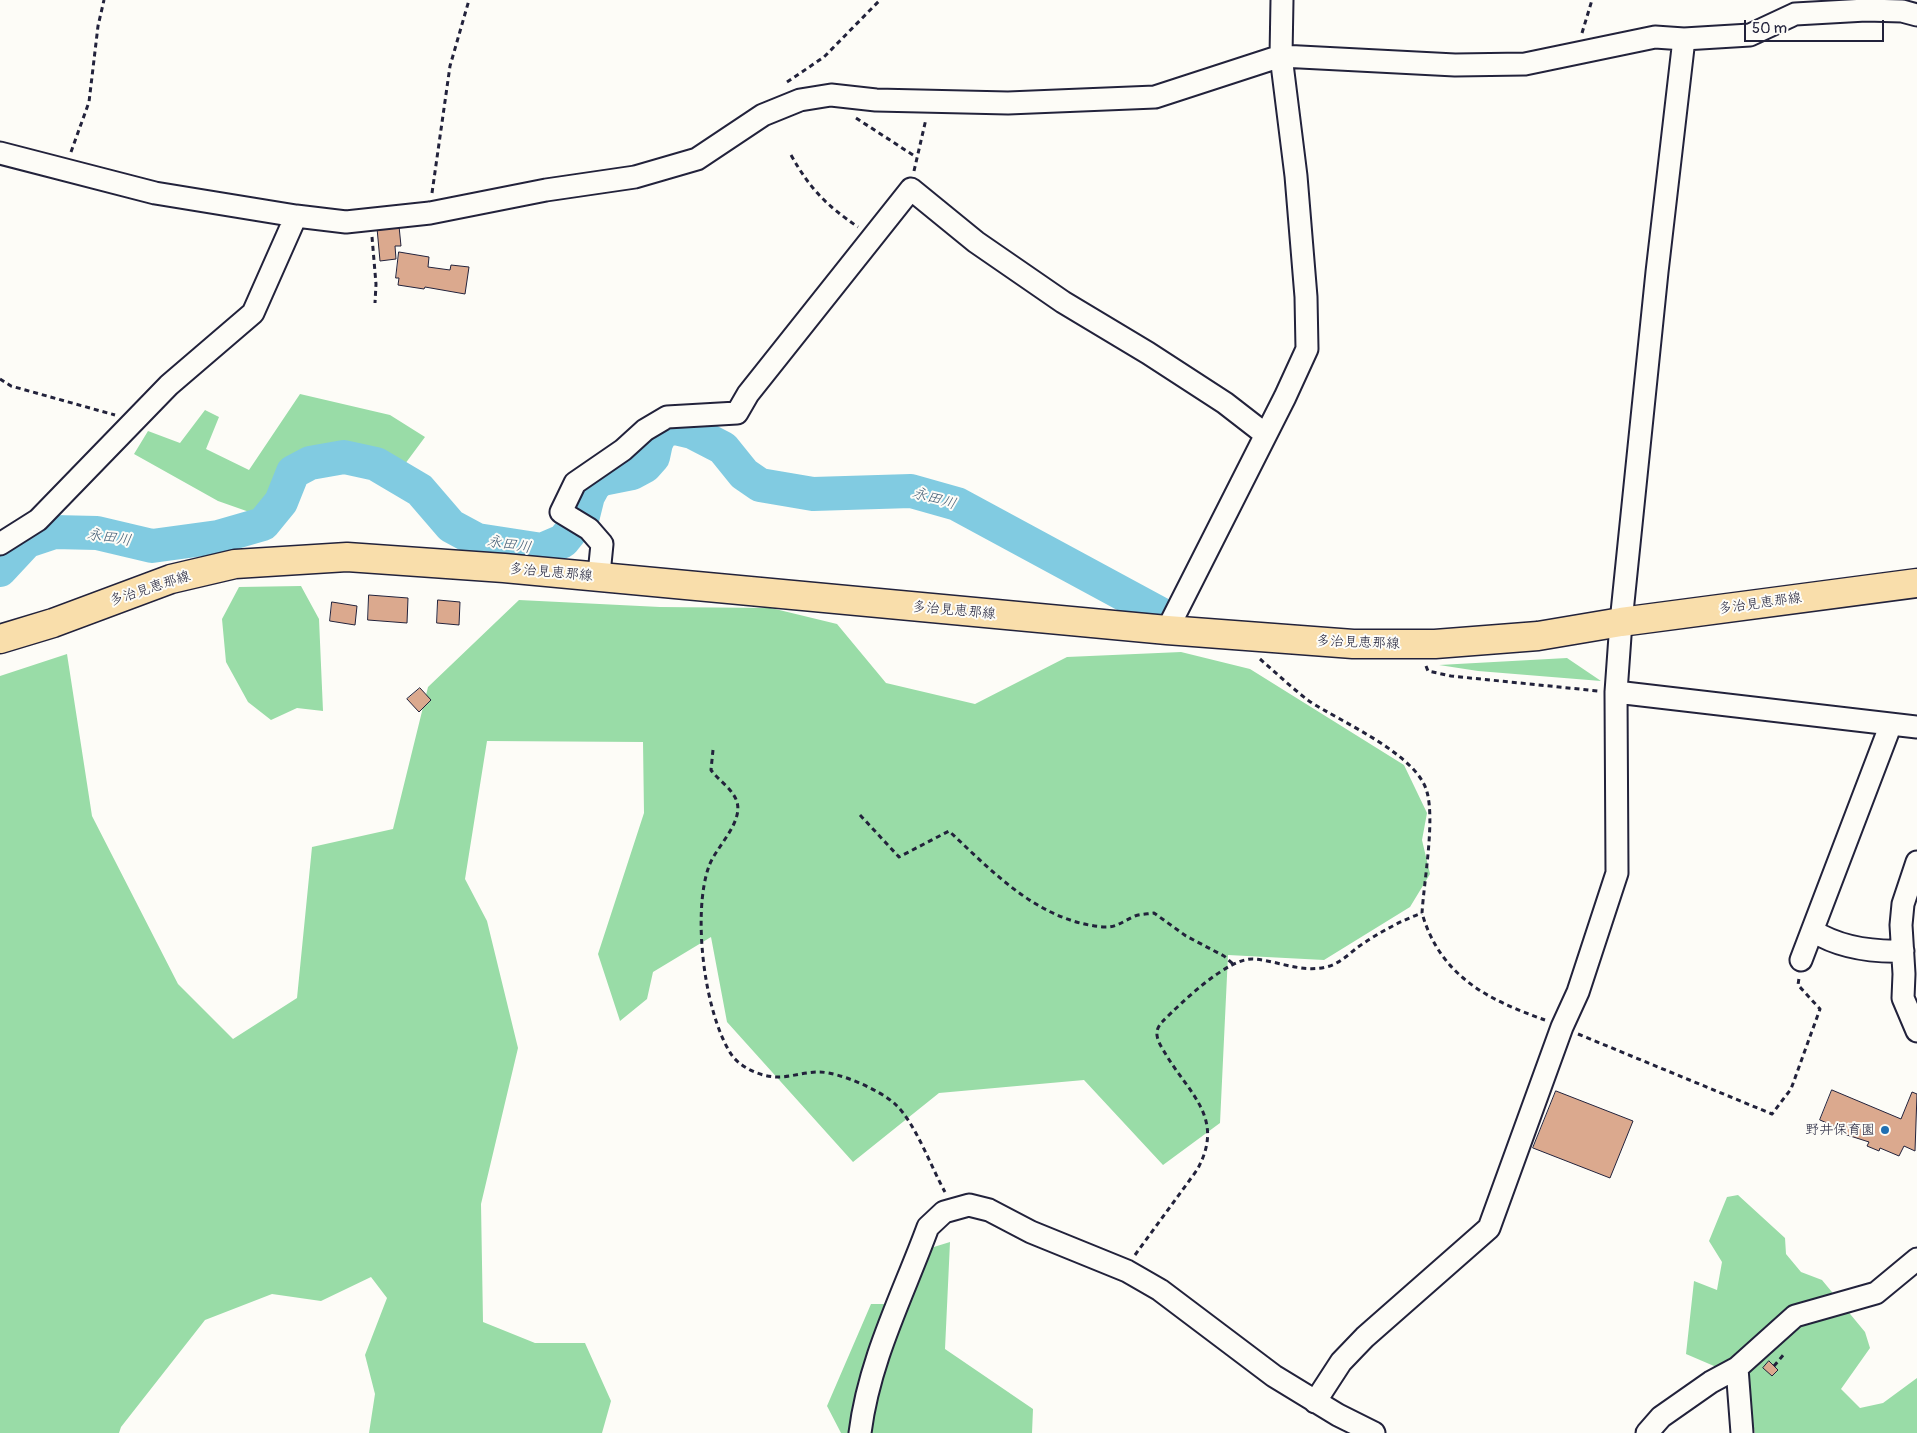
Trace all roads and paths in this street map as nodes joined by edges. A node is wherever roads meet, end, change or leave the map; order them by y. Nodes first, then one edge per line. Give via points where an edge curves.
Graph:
1 (104, 0) edge
2 (469, 0) edge
3 (880, 0) edge
4 (1282, 0) edge
5 (1592, 0) edge
6 (1848, 5) edge
7 (1917, 15) edge
8 (1684, 39) junction
9 (1576, 54) junction
10 (1281, 56) junction
11 (786, 84) dead end
12 (852, 98) junction
13 (927, 101) junction
14 (0, 153) edge
15 (791, 155) dead end
16 (916, 157) junction
17 (65, 170) junction
18 (910, 189) junction
19 (430, 213) junction
20 (296, 216) junction
21 (371, 219) junction
22 (873, 237) junction
23 (375, 303) dead end
24 (0, 379) edge
25 (131, 424) junction
26 (1265, 434) junction
27 (0, 544) edge
28 (602, 577) junction
29 (1917, 583) edge
30 (1621, 622) junction
31 (1166, 630) junction
32 (1252, 637) junction
33 (0, 639) edge
34 (1417, 645) junction
35 (1616, 692) junction
36 (1891, 724) junction
37 (1917, 727) edge
38 (713, 750) dead end
39 (860, 815) dead end
40 (1917, 862) edge
41 (1422, 913) junction
42 (1813, 931) junction
43 (1903, 952) junction
44 (1801, 960) joint
45 (1233, 964) junction
46 (1562, 1027) junction
47 (1917, 1031) edge
48 (954, 1208) junction
49 (1917, 1259) edge
50 (1127, 1271) junction
51 (1737, 1368) junction
52 (1315, 1402) junction
53 (860, 1433) edge
54 (1374, 1433) edge
55 (1647, 1433) edge
56 (1742, 1433) edge

1 - 17 path via 89,102
2 - 19 path via 450,66
3 - 11 path via 824,57
4 - 10 street
5 - 9 path
6 - 7 street
6 - 8 street via 1794,14 1750,35
8 - 9 street via 1655,37
8 - 30 street
9 - 10 street via 1525,64 1455,65
10 - 13 street via 1155,96 1008,103
10 - 26 street via 1296,176 1307,349
12 - 13 street
12 - 16 path via 853,116
12 - 19 street via 831,95 800,100 763,115 697,160 644,174
13 - 16 path via 925,129
14 - 17 street
15 - 22 path via 821,199
16 - 18 path
17 - 20 street via 155,193
18 - 22 street
18 - 26 street via 976,242 1063,302 1225,404
19 - 21 street
20 - 21 street via 346,222
20 - 25 street via 253,313 169,385
21 - 23 path
22 - 28 street via 748,394 737,413 667,417 575,483 561,512 589,529 602,544
24 - 25 path via 11,386 107,411
25 - 27 street via 38,520
26 - 31 street
28 - 31 main road, 多治見恵那線
28 - 33 main road, 多治見恵那線 via 347,557 244,563 171,579
29 - 30 main road, 多治見恵那線
30 - 34 main road, 多治見恵那線 via 1538,636
30 - 35 street
31 - 32 main road, 多治見恵那線
32 - 34 main road, 多治見恵那線
32 - 41 path via 1251,652 1259,659 1308,700 1394,752 1412,768 1427,790 1430,821
34 - 35 path via 1428,670 1451,676
35 - 36 street
35 - 46 street via 1617,873 1578,992
36 - 37 street
36 - 42 street
38 - 48 path via 711,770 730,790 737,803 737,818 709,867 700,917 713,1009 732,1054 747,1068 762,1074 781,1077 820,1072 838,1075 885,1097 905,1116
39 - 45 path via 899,858 949,831 1012,890 1042,908 1068,919 1103,927 1118,926 1136,916 1154,914
40 - 43 street via 1903,904
41 - 45 path via 1384,931 1344,959 1326,967 1301,968 1254,959 1238,960
41 - 46 path via 1426,927 1445,960 1466,981 1497,1002
42 - 43 street via 1827,940 1854,948
42 - 44 street
43 - 47 street via 1903,998
44 - 46 path via 1798,984 1820,1009 1791,1089 1772,1114
45 - 50 path via 1174,1010 1157,1032 1160,1046 1208,1120 1208,1139 1197,1170 1152,1229
46 - 52 street via 1489,1228 1365,1337 1341,1362
48 - 50 street via 969,1205 989,1210 1031,1232
48 - 53 street via 936,1218 928,1227 871,1376
49 - 51 street via 1876,1293 1795,1316
50 - 52 street via 1160,1290 1267,1371
51 - 55 street via 1661,1417
51 - 56 street
52 - 54 street

